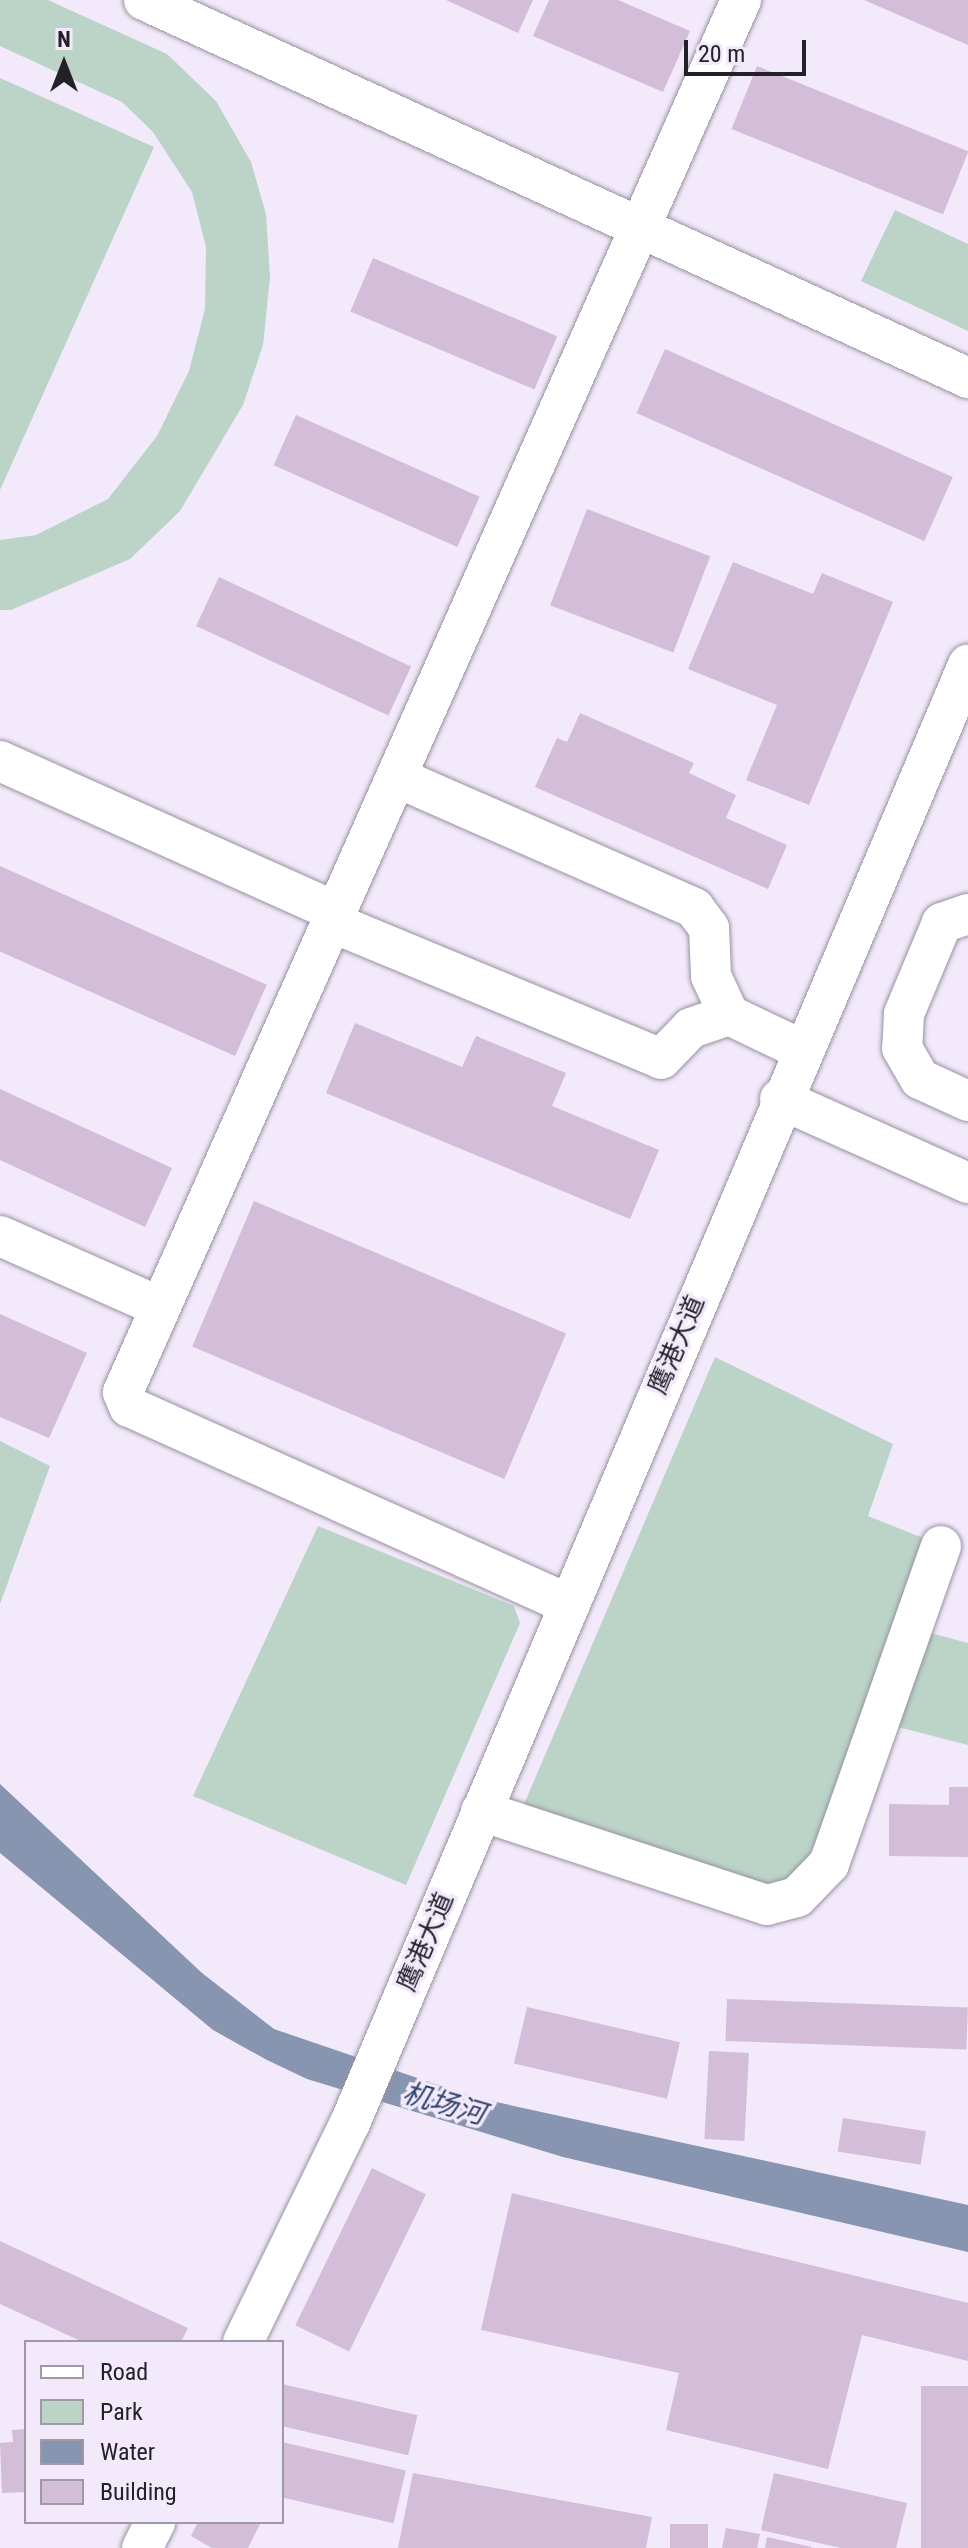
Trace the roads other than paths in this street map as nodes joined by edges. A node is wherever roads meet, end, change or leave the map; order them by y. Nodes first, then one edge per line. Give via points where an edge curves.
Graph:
1 (144, 0) edge
2 (741, 0) edge
3 (640, 226) junction
4 (968, 378) edge
5 (968, 665) edge
6 (0, 761) edge
7 (396, 777) junction
8 (968, 914) edge
9 (334, 917) junction
10 (729, 1015) junction
11 (800, 1049) junction
12 (780, 1099) junction
13 (968, 1101) edge
14 (968, 1183) edge
15 (0, 1236) edge
16 (160, 1307) junction
17 (941, 1546) dead end
18 (568, 1604) junction
19 (481, 1811) junction
20 (244, 2340) edge
21 (154, 2524) edge
22 (142, 2548) edge

1 - 3 street
2 - 3 street
3 - 4 street
3 - 7 street
5 - 11 street, 鹰港大道
6 - 9 street
7 - 9 street
7 - 10 street via 694,908 709,928 711,976
8 - 13 street via 942,923 904,1014 902,1048 920,1079
9 - 10 street via 661,1059 691,1028
9 - 16 street
10 - 11 street
11 - 12 street, 鹰港大道
12 - 14 street
12 - 18 street, 鹰港大道
15 - 16 street
16 - 18 street via 123,1392 129,1407
17 - 19 street via 829,1864 797,1897 767,1905
18 - 19 street, 鹰港大道
19 - 20 street, 鹰港大道 via 350,2123
21 - 22 street

